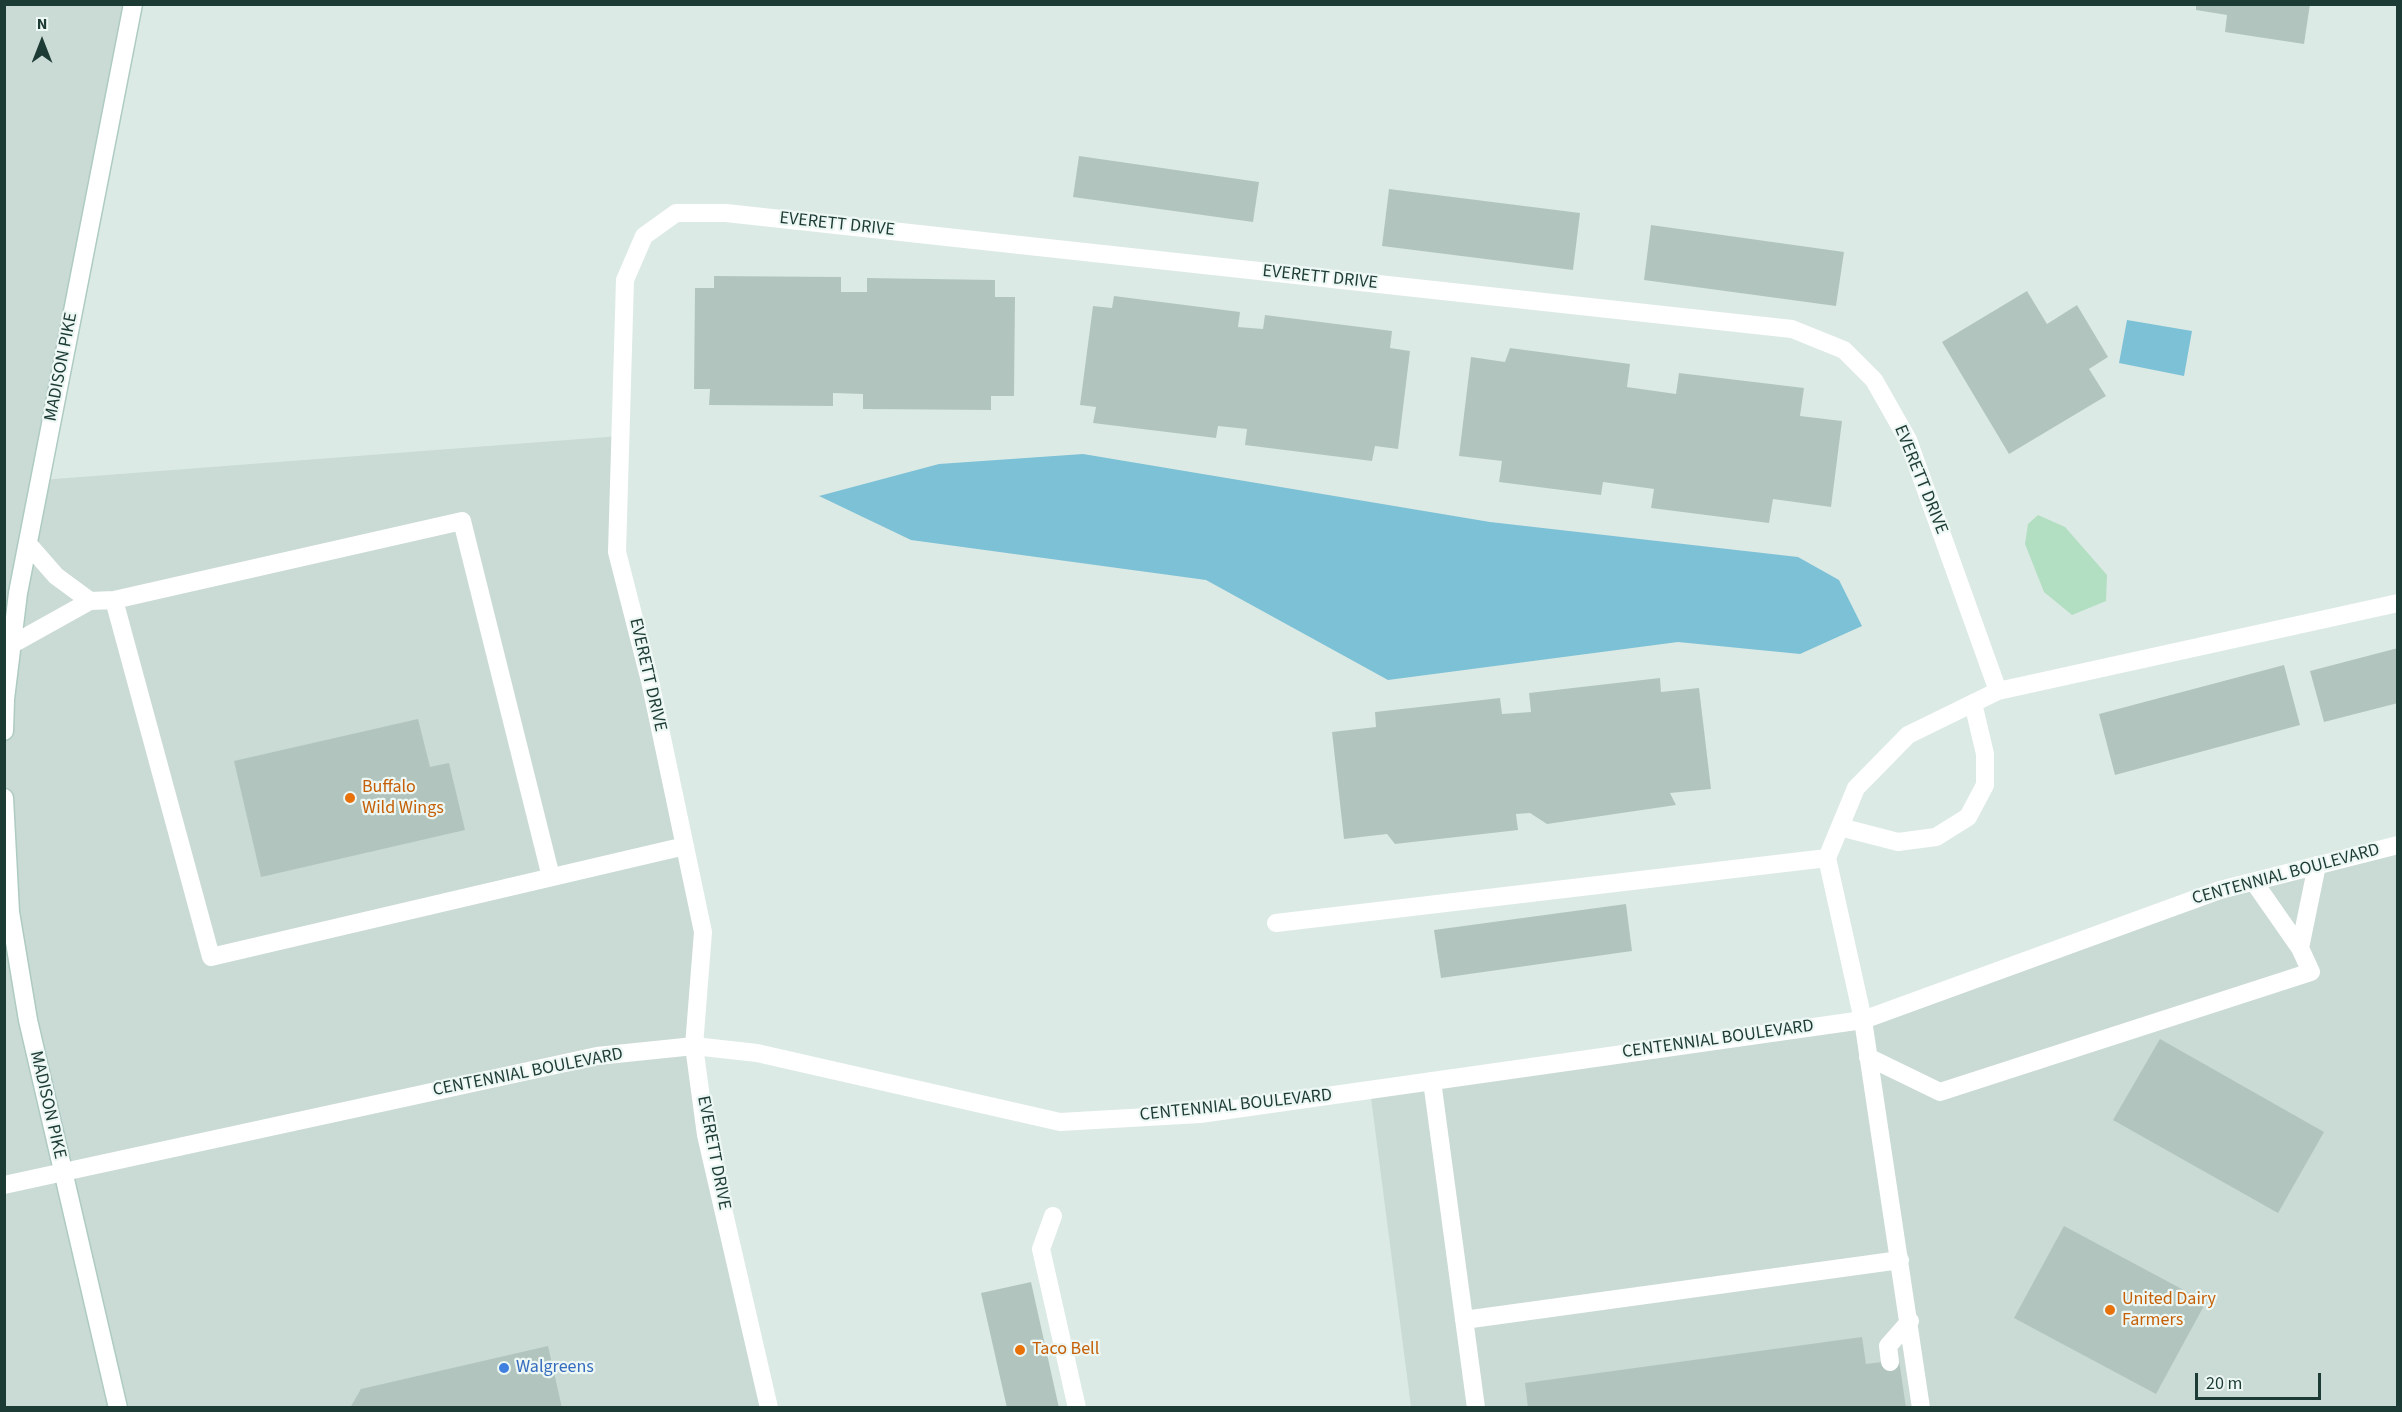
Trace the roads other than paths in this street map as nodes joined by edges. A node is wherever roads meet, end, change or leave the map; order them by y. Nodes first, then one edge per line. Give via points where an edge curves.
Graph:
1 (133, 4) edge
2 (28, 544) junction
3 (114, 600) junction
4 (90, 601) junction
5 (2397, 603) edge
6 (11, 645) junction
7 (1998, 691) junction
8 (1973, 703) junction
9 (4, 731) edge
10 (4, 798) edge
11 (1840, 827) junction
12 (2397, 845) edge
13 (685, 846) junction
14 (1827, 858) junction
15 (2317, 866) junction
16 (551, 877) junction
17 (2254, 882) junction
18 (1276, 923) dead end
19 (2300, 948) junction
20 (1863, 1020) junction
21 (694, 1046) junction
22 (1868, 1057) junction
23 (1432, 1081) junction
24 (62, 1172) junction
25 (4, 1185) edge
26 (1053, 1216) dead end
27 (1900, 1260) junction
28 (1464, 1320) junction
29 (1910, 1321) junction
30 (1890, 1362) dead end
31 (118, 1407) edge
32 (769, 1407) edge
33 (1077, 1407) edge
34 (1476, 1407) edge
35 (1922, 1407) edge

1 - 2 street, MADISON PIKE
2 - 4 street via 56,576
2 - 6 street, MADISON PIKE
3 - 4 street
3 - 16 street via 211,957
3 - 16 street via 462,521
4 - 6 street
5 - 7 street
6 - 9 street, MADISON PIKE
7 - 8 street
7 - 13 street, EVERETT DRIVE via 1897,420 1874,380 1844,350 1792,329 737,214 676,213 644,236 624,280 617,552 650,681
8 - 11 street via 1908,735 1856,788
8 - 11 street via 1985,754 1985,785 1968,817 1936,837 1898,842
10 - 24 street, MADISON PIKE via 10,912 28,1020
11 - 14 street
12 - 15 street, CENTENNIAL BOULEVARD
13 - 16 street
13 - 21 street, EVERETT DRIVE via 703,932
14 - 18 street
14 - 20 street
15 - 17 street, CENTENNIAL BOULEVARD
15 - 19 street
17 - 19 street
17 - 20 street, CENTENNIAL BOULEVARD via 2220,890
19 - 22 street via 2311,972 1940,1092
20 - 22 street
20 - 23 street, CENTENNIAL BOULEVARD
21 - 23 street, CENTENNIAL BOULEVARD via 757,1053 1060,1122 1200,1114
21 - 24 street, CENTENNIAL BOULEVARD via 597,1056
21 - 32 street, EVERETT DRIVE via 706,1134
22 - 27 street
23 - 28 street
24 - 25 street, CENTENNIAL BOULEVARD
24 - 31 street, MADISON PIKE
26 - 33 street via 1041,1249
27 - 28 street
27 - 29 street
28 - 34 street
29 - 30 street via 1888,1346
29 - 35 street

